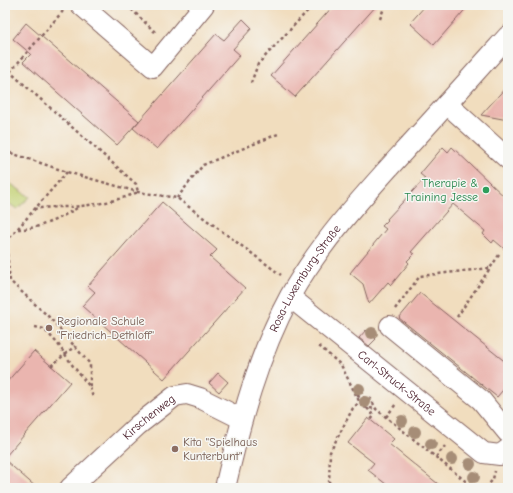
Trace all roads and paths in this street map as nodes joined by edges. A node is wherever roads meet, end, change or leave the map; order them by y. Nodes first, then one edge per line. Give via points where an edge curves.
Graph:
1 (68, 5) edge
2 (81, 5) edge
3 (127, 5) edge
4 (204, 5) edge
5 (313, 5) edge
6 (385, 5) edge
7 (380, 18) dead end
8 (508, 36) edge
9 (170, 46) junction
10 (5, 66) edge
11 (10, 72) junction
12 (251, 83) dead end
13 (447, 104) junction
14 (278, 134) dead end
15 (5, 151) edge
16 (508, 159) edge
17 (67, 172) junction
18 (138, 192) junction
19 (177, 198) junction
20 (80, 206) junction
21 (34, 209) junction
22 (18, 229) junction
23 (6, 243) edge
24 (499, 255) dead end
25 (490, 268) junction
26 (281, 275) dead end
27 (290, 297) junction
28 (457, 317) dead end
29 (392, 319) joint
30 (35, 327) dead end
31 (316, 344) dead end
32 (75, 346) junction
33 (65, 354) junction
34 (51, 366) dead end
35 (90, 387) junction
36 (357, 396) junction
37 (93, 398) dead end
38 (360, 402) junction
39 (367, 408) junction
40 (393, 408) dead end
41 (376, 409) junction
42 (386, 418) junction
43 (242, 419) junction
44 (371, 420) dead end
45 (508, 432) edge
46 (444, 448) dead end
47 (508, 449) edge
48 (436, 457) junction
49 (70, 488) edge
50 (225, 488) edge
51 (344, 488) edge
52 (474, 488) edge

1 - 11 path
2 - 9 street via 152,67
3 - 9 path
4 - 9 street
5 - 12 path via 258,64
6 - 7 path
8 - 13 street, Rosa-Luxemburg-Straße
10 - 11 path
11 - 18 path via 136,184
13 - 16 street
13 - 27 street, Rosa-Luxemburg-Straße via 366,193 328,241
14 - 19 path via 203,165
15 - 17 path
17 - 18 path
17 - 21 path
18 - 19 path
18 - 20 path via 124,198
19 - 26 path
20 - 21 path
20 - 22 path via 37,226
21 - 22 path
22 - 23 path
23 - 32 path via 10,281 50,318
24 - 25 path
25 - 28 path
25 - 29 path via 420,276
27 - 43 street, Rosa-Luxemburg-Straße via 273,332
27 - 47 street, Carl-Struck-Straße via 484,453 500,455
29 - 45 street via 481,400
30 - 33 path via 44,329
31 - 36 path via 341,365
32 - 33 path
32 - 35 path via 90,364
33 - 34 path
33 - 35 path
35 - 37 path
36 - 38 path
36 - 41 path via 370,399
38 - 39 path via 362,407
38 - 51 path via 353,408 330,452 330,485
39 - 41 path
39 - 44 path via 374,416
40 - 42 path
41 - 42 path
42 - 48 path
43 - 49 street, Kirschenweg via 200,398 187,394 174,396 138,425
43 - 50 street, Rosa-Luxemburg-Straße
46 - 48 path
48 - 52 path

